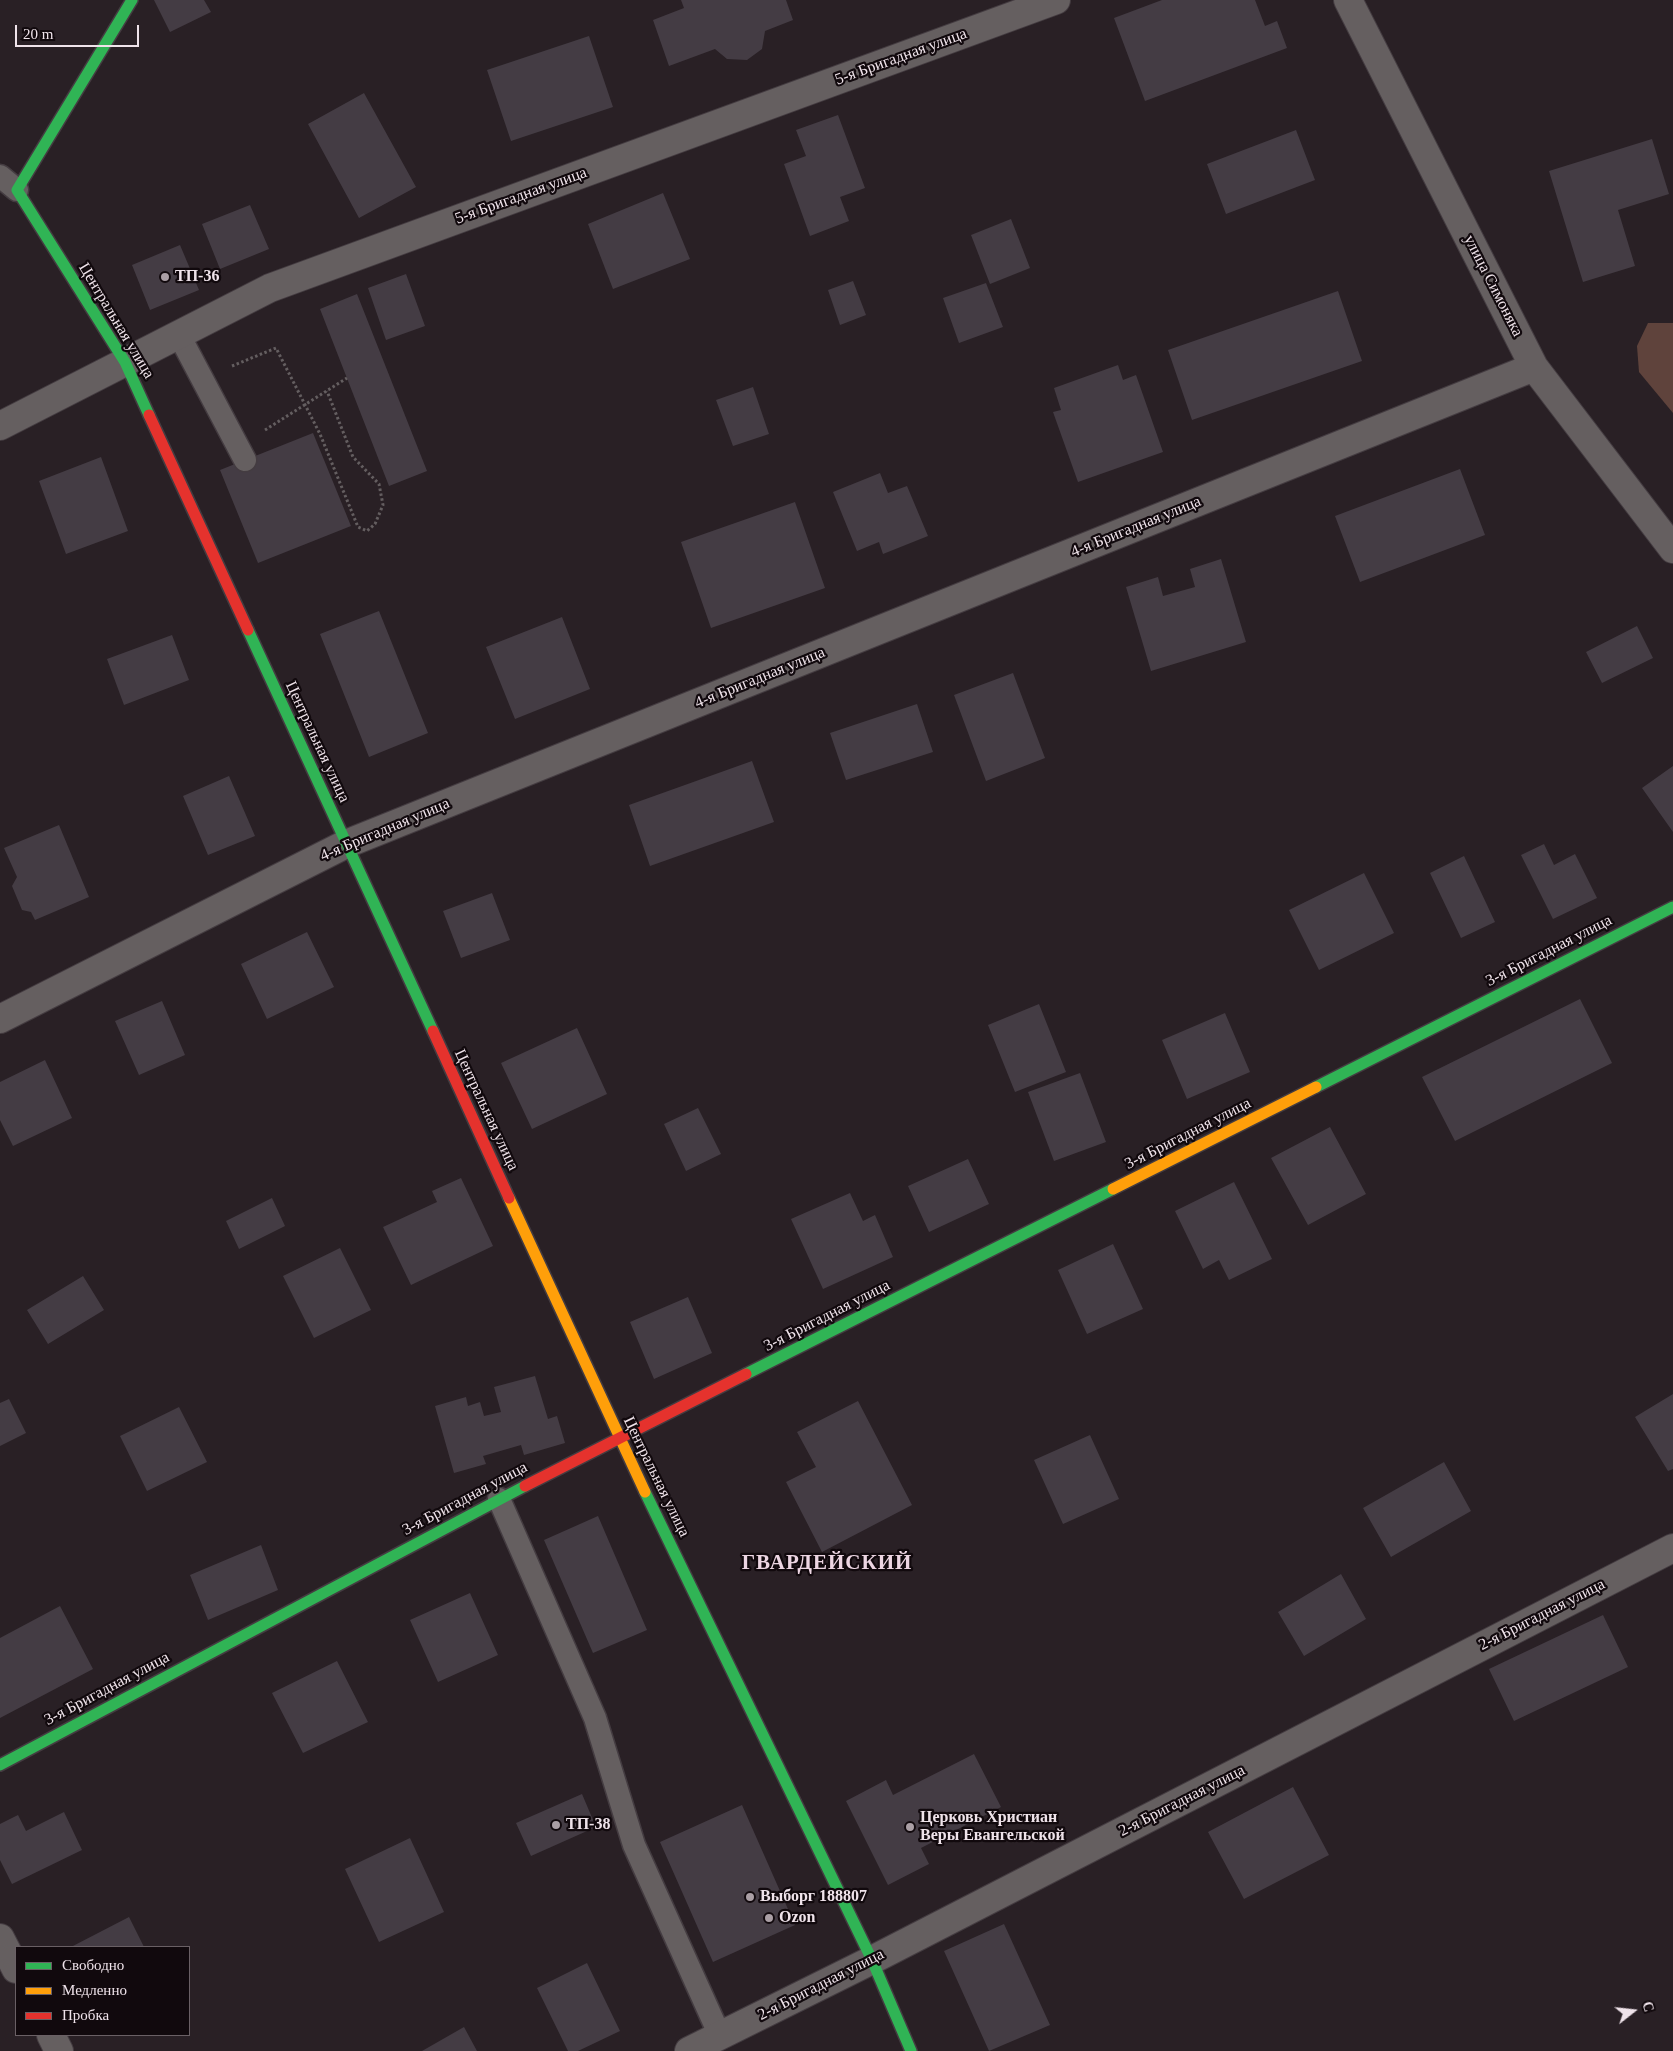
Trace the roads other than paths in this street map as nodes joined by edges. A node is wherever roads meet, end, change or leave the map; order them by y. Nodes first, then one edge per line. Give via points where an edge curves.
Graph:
1 (132, 0) edge
2 (1056, 0) edge
3 (1348, 0) edge
4 (8, 183) edge
5 (179, 335) junction
6 (125, 362) junction
7 (1534, 367) junction
8 (0, 426) edge
9 (242, 453) road end
10 (1673, 549) edge
11 (346, 844) junction
12 (1673, 906) edge
13 (0, 1019) edge
14 (620, 1439) junction
15 (498, 1499) junction
16 (1673, 1548) edge
17 (0, 1765) edge
18 (0, 1938) edge
19 (872, 1960) junction
20 (15, 1967) edge
21 (52, 2036) edge
22 (720, 2036) junction
23 (59, 2051) edge
24 (689, 2051) edge
25 (911, 2051) edge

1 - 4 street
2 - 5 street, 5-я Бригадная улица via 270,288
3 - 7 street, улица Симоняка
4 - 6 street, Центральная улица
5 - 6 street, 5-я Бригадная улица
5 - 9 lane
6 - 8 street, 5-я Бригадная улица
6 - 11 street, Центральная улица
7 - 10 street, улица Симоняка
7 - 11 street, 4-я Бригадная улица
11 - 13 street, 4-я Бригадная улица
11 - 14 street, Центральная улица
12 - 14 street, 3-я Бригадная улица
14 - 15 street, 3-я Бригадная улица
14 - 19 street, Центральная улица
15 - 17 street, 3-я Бригадная улица
15 - 22 lane via 596,1718 634,1845
16 - 19 street, 2-я Бригадная улица
18 - 20 street
19 - 22 street, 2-я Бригадная улица
19 - 25 street, Центральная улица
21 - 23 street
22 - 24 street, 2-я Бригадная улица

